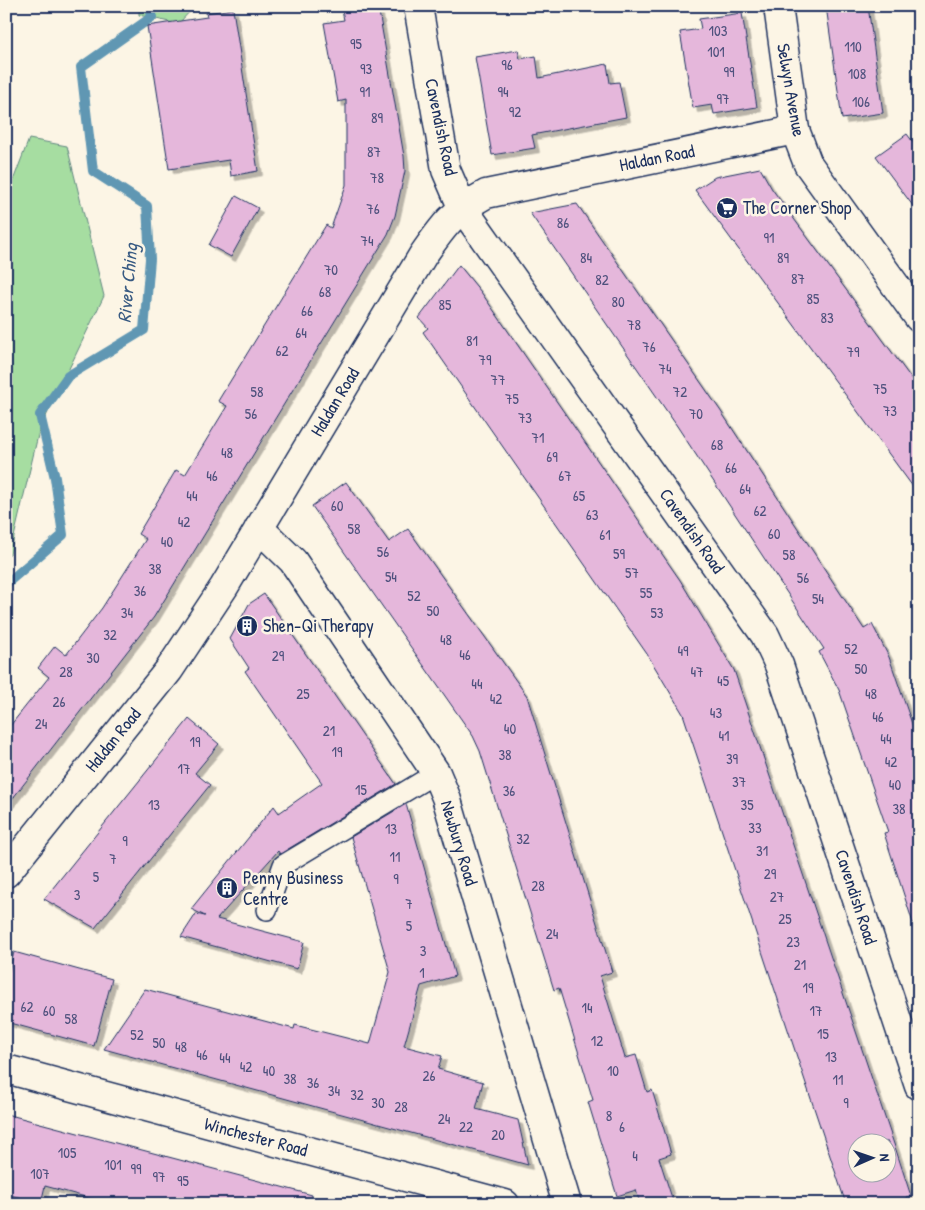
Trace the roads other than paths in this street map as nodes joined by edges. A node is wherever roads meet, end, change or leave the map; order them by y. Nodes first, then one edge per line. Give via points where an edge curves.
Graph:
1 (418, 6) edge
2 (778, 6) edge
3 (795, 130) junction
4 (462, 207) junction
5 (919, 318) edge
6 (259, 528) junction
7 (436, 773) junction
8 (6, 873) edge
9 (267, 910) dead end
10 (6, 1069) edge
11 (919, 1086) edge
12 (505, 1204) edge
13 (567, 1204) edge

1 - 4 street, Cavendish Road via 446,170
2 - 3 street, Selwyn Avenue
3 - 4 street, Haldan Road via 533,183 486,194
3 - 5 street, Selwyn Avenue via 808,164
4 - 6 street, Haldan Road via 446,222 423,255
4 - 11 street, Cavendish Road via 765,635 782,675
6 - 7 street, Newbury Road via 293,561
6 - 8 street, Haldan Road via 169,670
7 - 9 lane via 283,864
7 - 13 street, Newbury Road
10 - 12 street, Winchester Road

